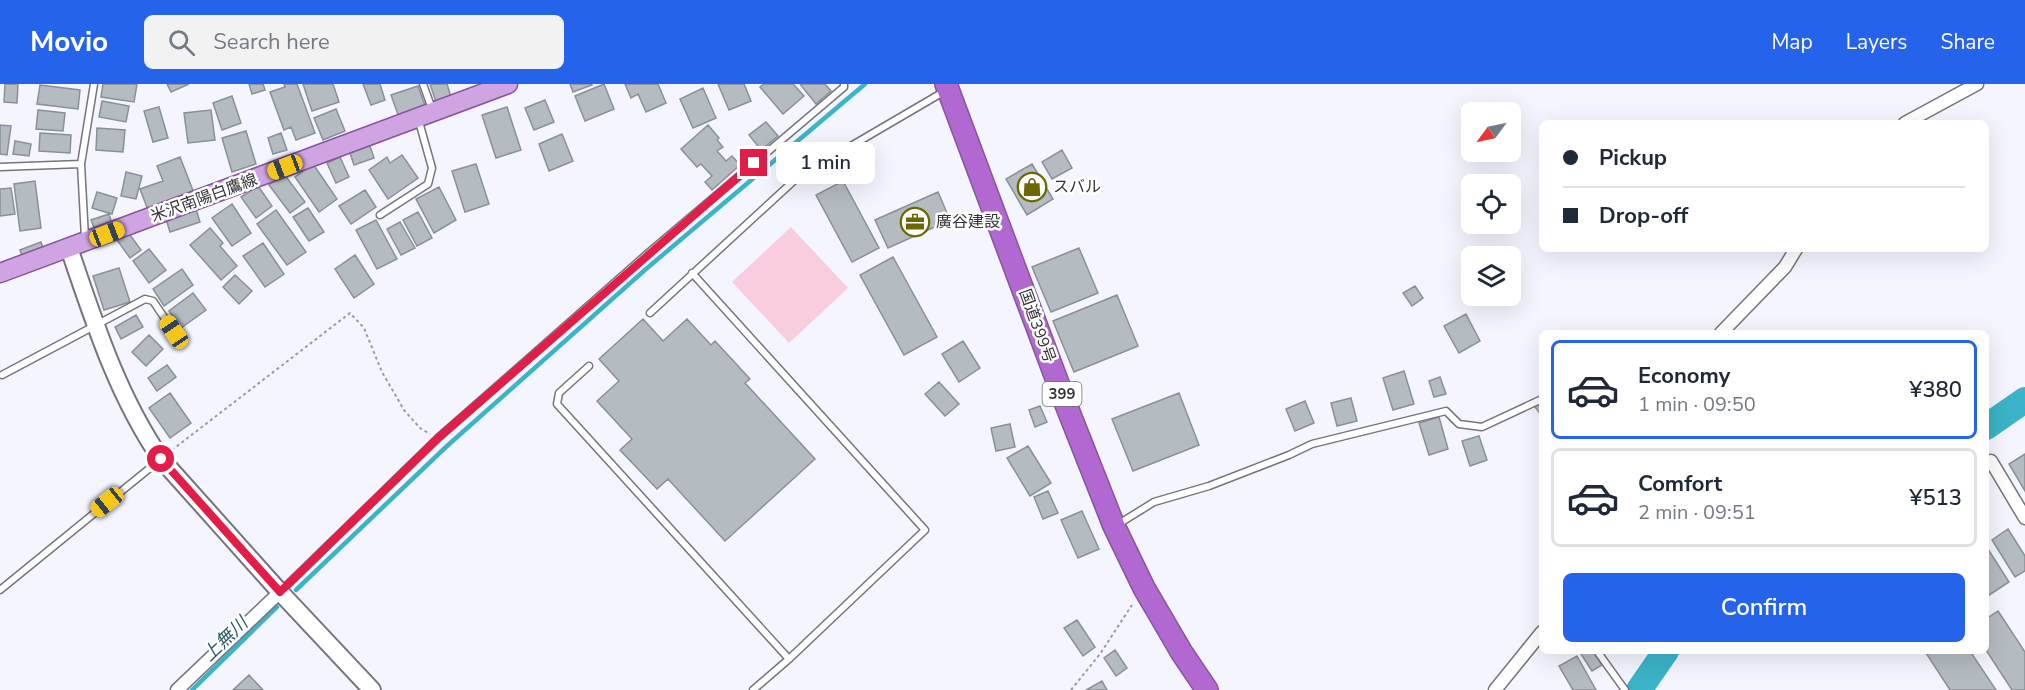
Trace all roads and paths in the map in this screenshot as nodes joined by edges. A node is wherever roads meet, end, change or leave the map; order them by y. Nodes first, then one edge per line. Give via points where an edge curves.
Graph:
1 (94, 84) edge
2 (423, 84) edge
3 (508, 84) edge
4 (844, 84) edge
5 (1977, 84) edge
6 (947, 87) edge
7 (426, 115) junction
8 (1911, 120) edge
9 (81, 164) junction
10 (0, 166) edge
11 (380, 215) dead end
12 (77, 245) junction
13 (1794, 252) edge
14 (0, 273) edge
15 (692, 273) junction
16 (650, 313) dead end
17 (95, 326) junction
18 (1724, 330) edge
19 (174, 332) dead end
20 (589, 366) dead end
21 (2, 375) dead end
22 (1539, 400) edge
23 (438, 438) junction
24 (161, 459) junction
25 (1991, 461) dead end
26 (2025, 518) edge
27 (1114, 526) junction
28 (1144, 588) junction
29 (0, 590) edge
30 (280, 592) junction
31 (1539, 636) edge
32 (1599, 654) edge
33 (789, 659) junction
34 (177, 690) edge
35 (372, 690) edge
36 (753, 690) edge
37 (1071, 690) edge
38 (1207, 690) edge
39 (1495, 690) edge
40 (1625, 690) edge

1 - 9 lane
2 - 7 lane
3 - 7 main road, 米沢南陽白鷹線
4 - 23 lane
5 - 8 street
6 - 15 lane via 798,177
6 - 27 highway, 国道399号 / 399
7 - 11 lane via 432,168 428,184
7 - 12 main road, 米沢南陽白鷹線
9 - 10 lane
9 - 12 lane
12 - 14 main road, 米沢南陽白鷹線
12 - 17 street
13 - 18 street via 1785,267
15 - 16 lane
15 - 33 lane via 925,530
17 - 19 lane via 145,299 153,301
17 - 21 lane
17 - 24 street via 124,398
20 - 33 lane via 559,393 557,404
22 - 27 lane via 1482,427 1459,424 1446,411 1312,444 1209,486 1154,502
23 - 24 path via 420,428 404,410 382,372 364,328 350,313
23 - 30 lane
24 - 29 lane
24 - 30 street
25 - 26 street
27 - 28 highway, 国道399号 / 399
28 - 37 path
28 - 38 highway, 国道399号 / 399
30 - 34 street
30 - 35 street
31 - 39 street
32 - 40 lane
33 - 36 lane

